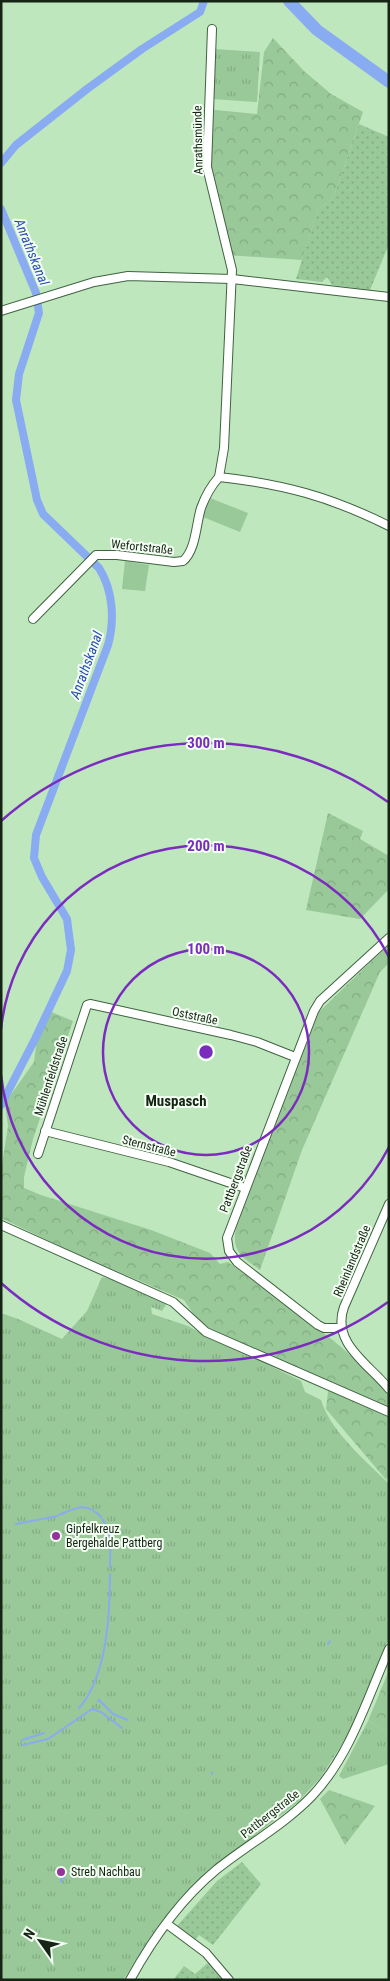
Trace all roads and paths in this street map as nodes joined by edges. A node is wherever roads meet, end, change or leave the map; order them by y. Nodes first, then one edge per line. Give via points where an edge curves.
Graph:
1 (212, 29) dead end
2 (232, 278) junction
3 (389, 297) edge
4 (1, 311) edge
5 (219, 477) junction
6 (389, 526) edge
7 (33, 619) dead end
8 (389, 938) edge
9 (87, 1005) joint
10 (295, 1058) junction
11 (45, 1131) junction
12 (38, 1154) dead end
13 (245, 1188) junction
14 (389, 1204) edge
15 (1, 1225) edge
16 (341, 1328) junction
17 (389, 1389) edge
18 (389, 1412) edge
19 (389, 1649) edge
20 (167, 1924) junction
21 (130, 1980) edge
22 (229, 1980) edge

1 - 2 street, Anrathsmünde via 207,167
2 - 3 street
2 - 4 street via 128,276 94,282
2 - 5 street, Wefortstraße via 224,448
5 - 6 street via 279,485 304,492 336,502
5 - 7 street, Wefortstraße via 208,491 190,552 183,561 98,554
8 - 10 street, Pattbergstraße via 320,1001
9 - 10 street, Oststraße via 230,1035
9 - 11 street, Mühlenfeldstraße
10 - 13 street, Pattbergstraße
11 - 12 street, Mühlenfeldstraße
11 - 13 street, Sternstraße via 169,1162
13 - 16 street, Pattbergstraße via 227,1238 232,1256 318,1325
14 - 16 street, Rheinlandstraße via 344,1307
15 - 18 street via 173,1302 206,1332
16 - 17 street via 344,1339
19 - 20 street, Pattbergstraße via 347,1745 329,1775 293,1814 205,1879
20 - 21 street, Pattbergstraße
20 - 22 street via 206,1952

